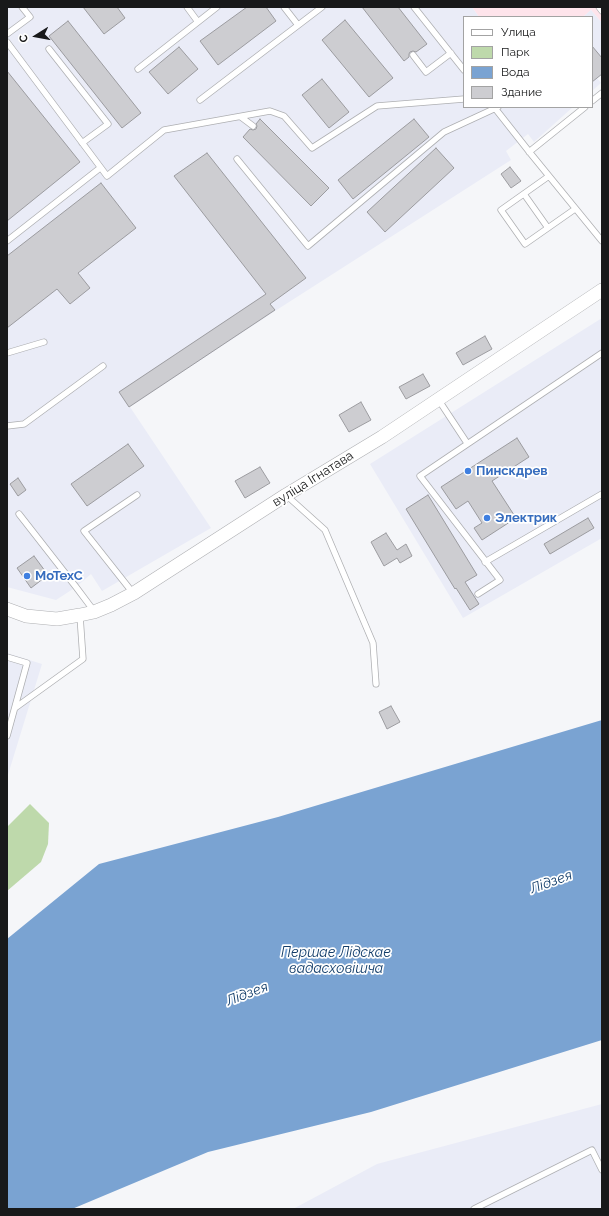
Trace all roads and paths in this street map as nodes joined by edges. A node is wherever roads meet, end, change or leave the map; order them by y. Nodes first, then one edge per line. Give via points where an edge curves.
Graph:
1 (22, 7) edge
2 (187, 7) edge
3 (217, 7) edge
4 (284, 7) edge
5 (322, 7) edge
6 (414, 7) edge
7 (599, 7) edge
8 (602, 11) edge
9 (198, 22) junction
10 (298, 26) junction
11 (7, 34) edge
12 (7, 42) edge
13 (49, 49) dead end
14 (451, 53) junction
15 (413, 55) dead end
16 (138, 69) dead end
17 (463, 69) edge
18 (602, 93) edge
19 (463, 99) edge
20 (200, 100) dead end
21 (593, 100) edge
22 (496, 108) edge
23 (584, 108) edge
24 (241, 117) junction
25 (253, 126) dead end
26 (82, 143) junction
27 (529, 152) junction
28 (237, 159) dead end
29 (100, 168) junction
30 (549, 176) junction
31 (524, 194) junction
32 (575, 209) junction
33 (548, 228) junction
34 (7, 240) edge
35 (602, 242) edge
36 (602, 290) edge
37 (44, 342) dead end
38 (602, 352) edge
39 (7, 353) edge
40 (103, 366) dead end
41 (438, 399) junction
42 (7, 426) edge
43 (467, 443) junction
44 (602, 494) edge
45 (137, 495) dead end
46 (286, 495) junction
47 (19, 514) dead end
48 (485, 562) junction
49 (134, 593) junction
50 (478, 594) dead end
51 (7, 610) edge
52 (94, 612) junction
53 (80, 615) junction
54 (7, 657) edge
55 (376, 684) dead end
56 (15, 708) junction
57 (7, 736) edge
58 (602, 1170) edge
59 (474, 1209) edge

1 - 11 lane via 30,17
2 - 9 lane
3 - 9 lane
4 - 10 lane
5 - 10 lane
6 - 14 lane
7 - 8 lane
9 - 16 lane
10 - 20 lane
12 - 26 lane
13 - 26 lane via 108,124
14 - 15 lane via 426,72
14 - 17 lane
18 - 21 lane
19 - 24 lane via 378,106 312,148 284,116 270,111
22 - 27 lane
22 - 28 lane via 444,132 308,246
23 - 27 lane
24 - 25 lane
24 - 29 lane via 164,130 107,176
26 - 29 lane
27 - 30 lane
29 - 34 lane
30 - 31 lane
30 - 32 lane
31 - 33 lane
31 - 33 lane via 501,210 525,244
32 - 33 lane
32 - 35 lane
36 - 41 street, вуліца Ігнатава
37 - 39 lane
38 - 43 lane
40 - 42 lane via 24,424
41 - 43 lane
41 - 46 street, вуліца Ігнатава via 382,437
43 - 48 lane via 420,476
44 - 48 lane
45 - 49 lane via 84,531
46 - 49 street, вуліца Ігнатава
46 - 55 lane via 325,530 373,643
47 - 52 lane
48 - 50 lane via 500,580
49 - 52 street, вуліца Ігнатава
51 - 53 street, вуліца Ігнатава via 26,616 57,619
52 - 53 street, вуліца Ігнатава
53 - 56 lane via 83,659
54 - 56 lane via 27,663
56 - 57 lane
58 - 59 lane via 592,1150

